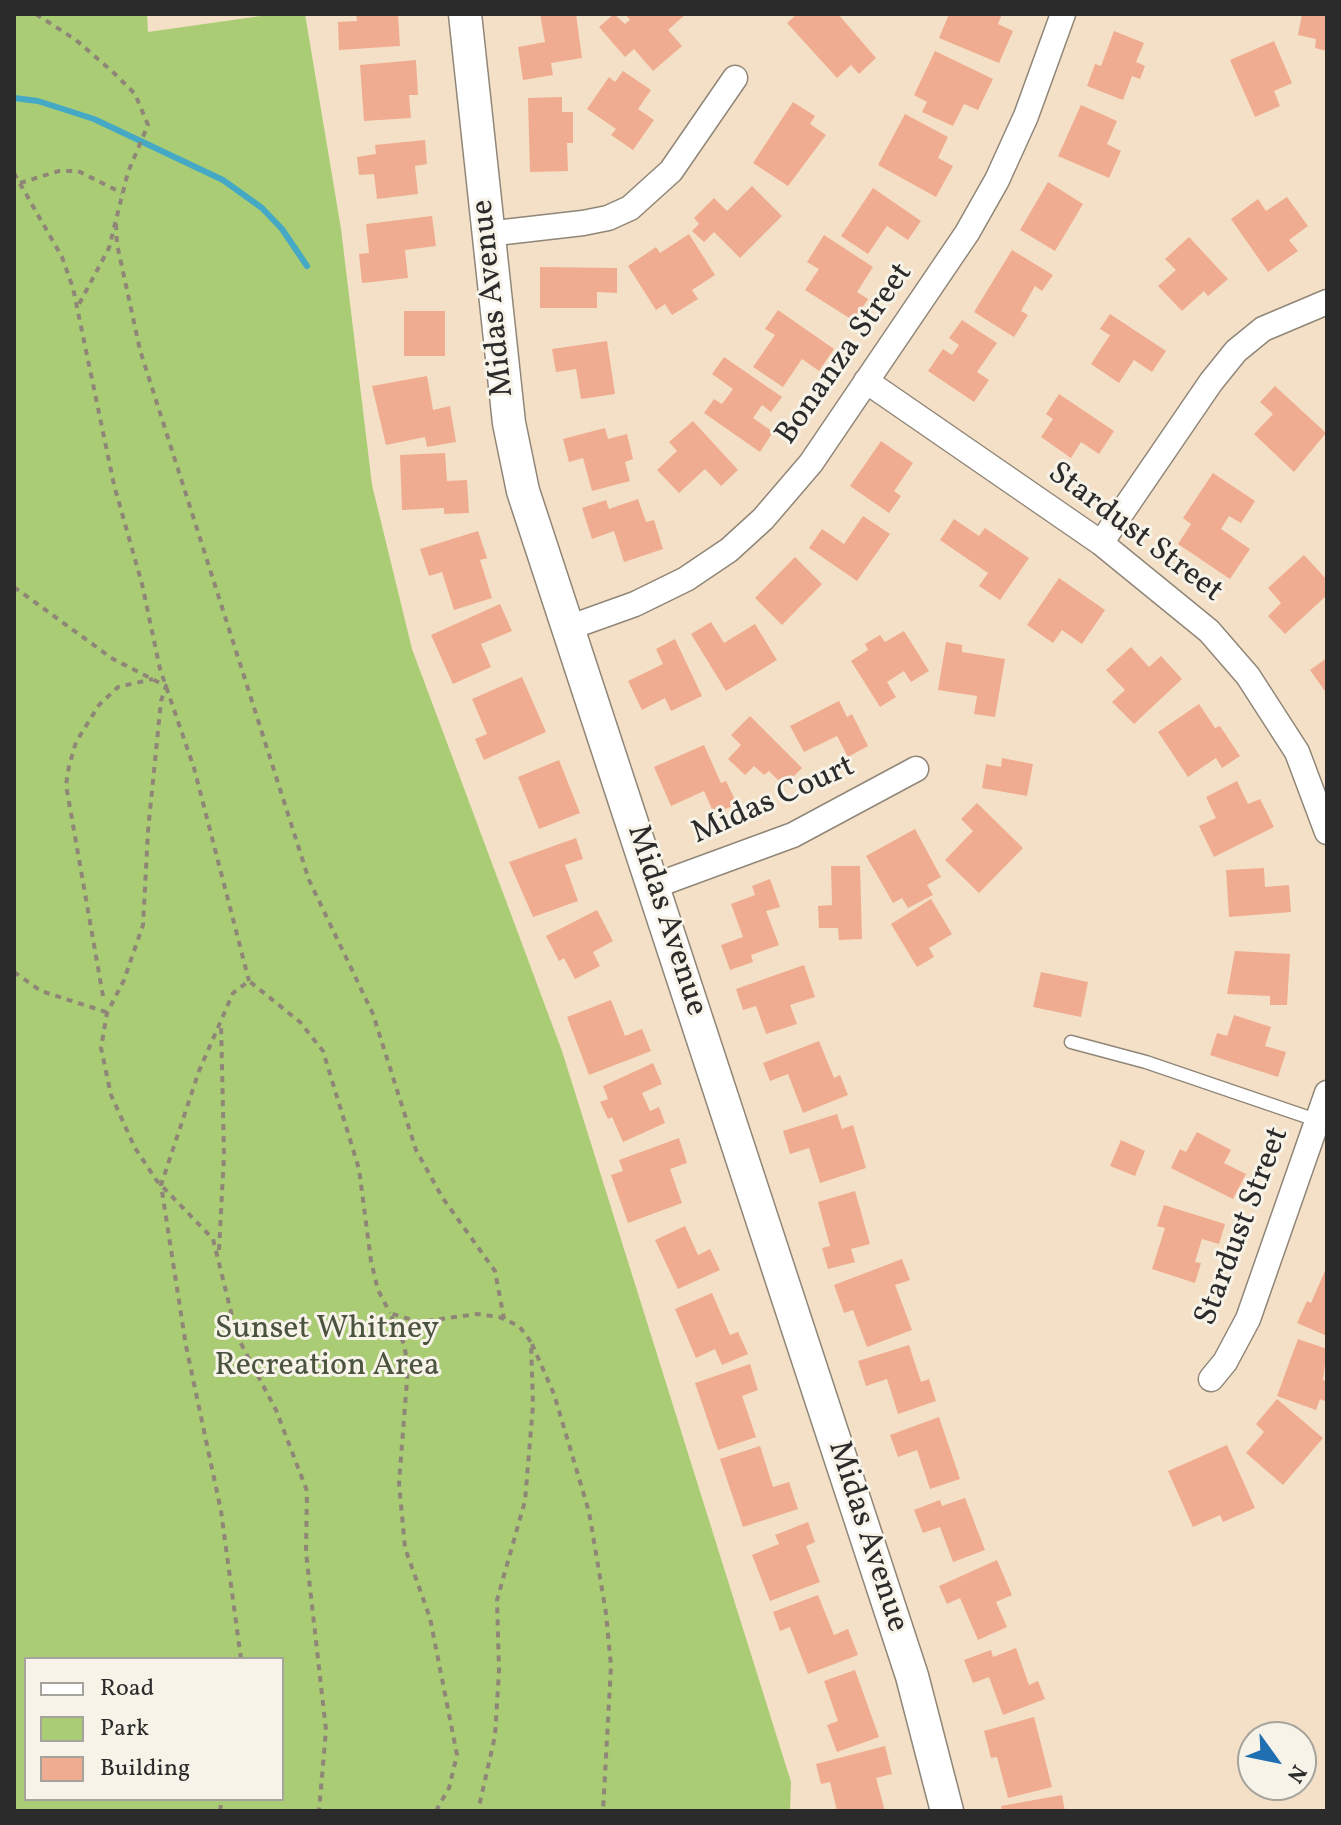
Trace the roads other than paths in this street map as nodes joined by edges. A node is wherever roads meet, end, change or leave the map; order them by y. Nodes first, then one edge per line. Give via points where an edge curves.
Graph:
1 (465, 14) edge
2 (1063, 14) edge
3 (735, 78) dead end
4 (487, 234) junction
5 (1327, 302) edge
6 (866, 381) junction
7 (1101, 543) junction
8 (568, 628) junction
9 (916, 769) dead end
10 (1320, 790) edge
11 (1327, 832) edge
12 (654, 886) junction
13 (1071, 1042) dead end
14 (1327, 1093) edge
15 (1319, 1121) junction
16 (1211, 1379) dead end
17 (947, 1811) edge

1 - 4 street, Midas Avenue
2 - 6 street, Bonanza Street via 997,180 934,285
3 - 4 street via 671,171 630,208 583,223
4 - 8 street, Midas Avenue via 515,458
5 - 7 street via 1263,329 1236,351
6 - 7 street, Stardust Street
6 - 8 street, Bonanza Street via 811,463 729,550 635,604
7 - 10 street, Stardust Street via 1209,631 1248,676
8 - 12 street, Midas Avenue
9 - 12 street, Midas Court via 793,835
10 - 11 street, Stardust Street
12 - 17 street, Midas Avenue via 912,1676
13 - 15 lane
14 - 15 street, Stardust Street
15 - 16 street, Stardust Street via 1248,1319

